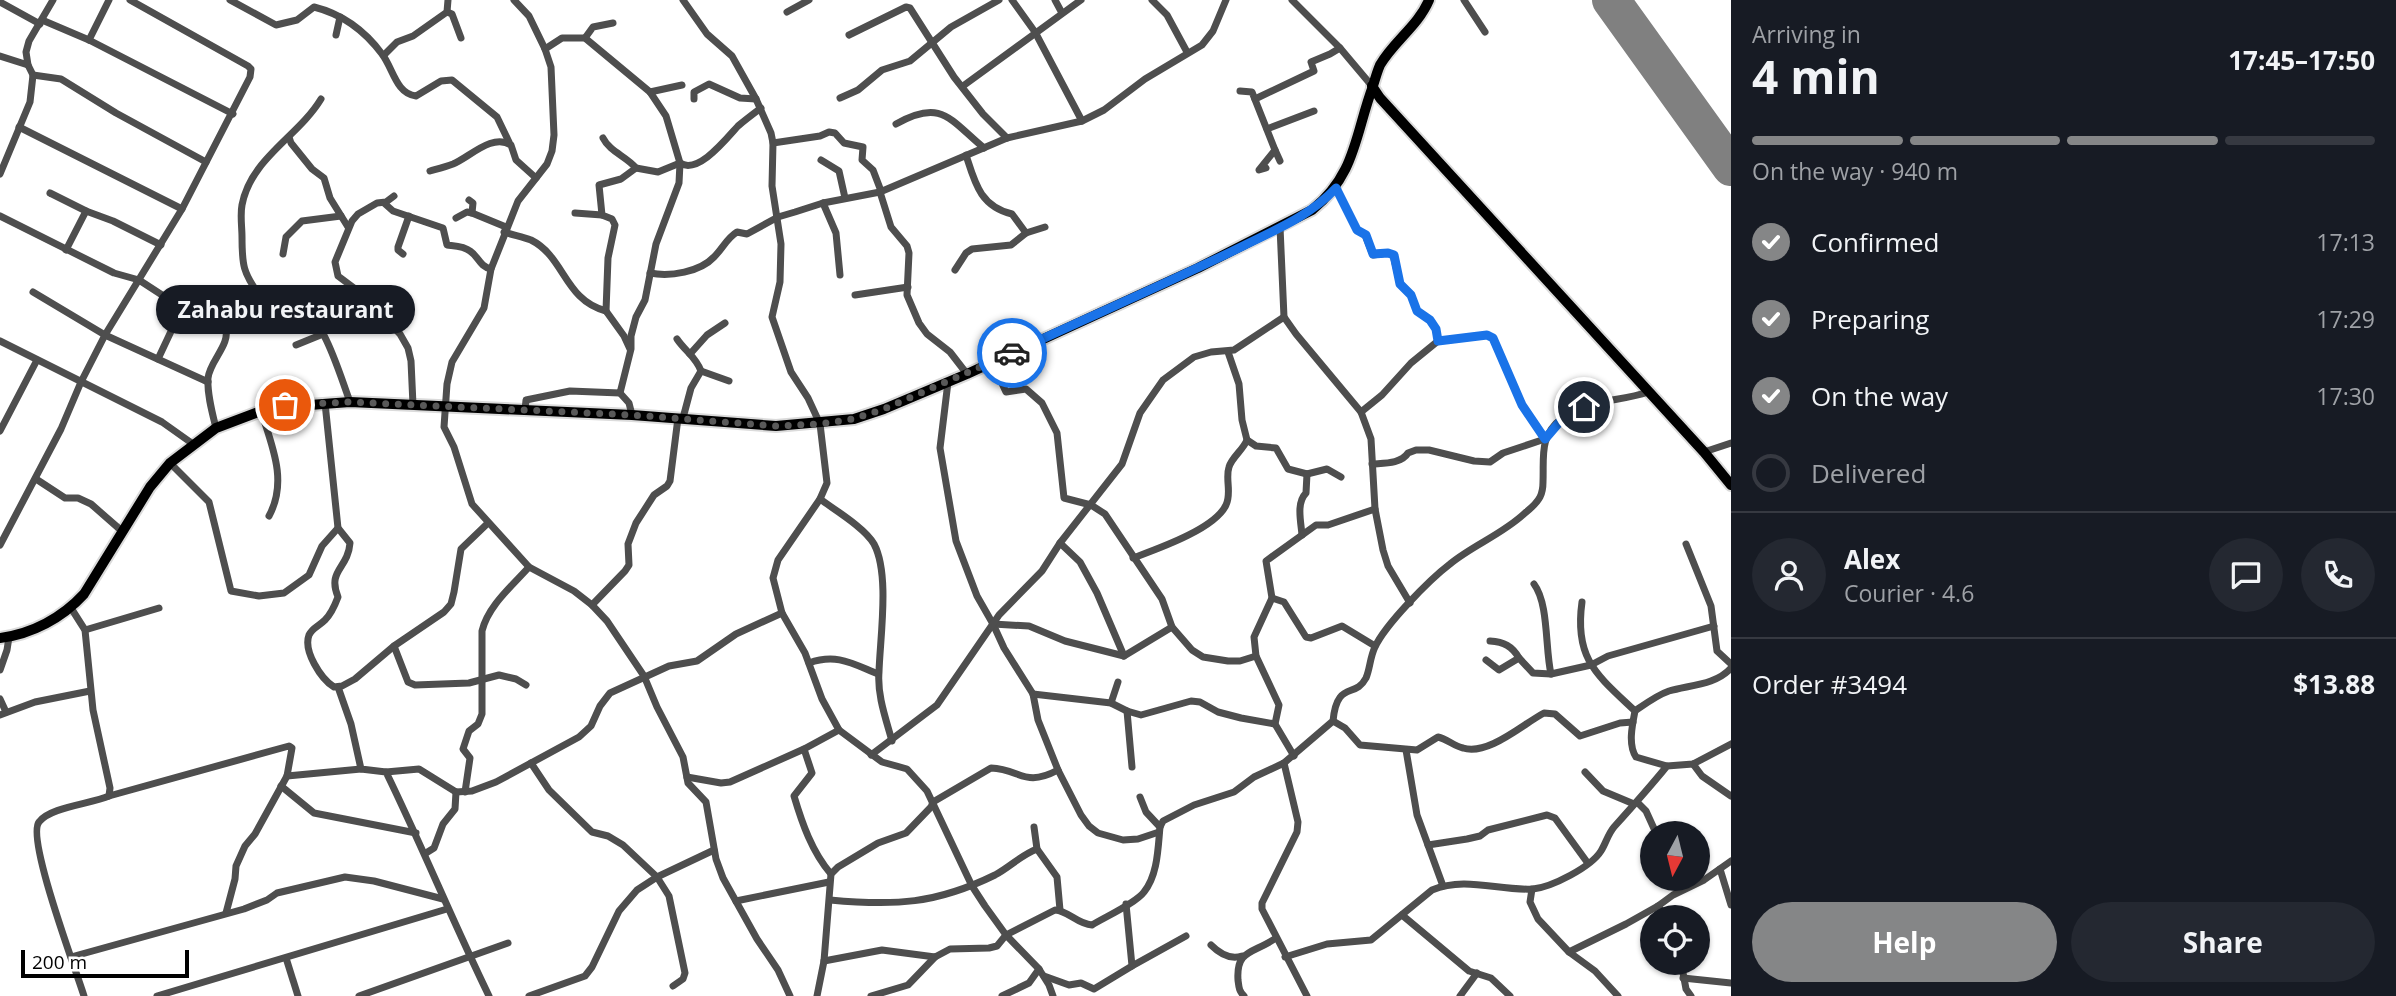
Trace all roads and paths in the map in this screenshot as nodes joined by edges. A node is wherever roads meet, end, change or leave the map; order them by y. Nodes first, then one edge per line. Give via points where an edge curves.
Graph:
1 (53, 0) edge
2 (109, 0) edge
3 (130, 0) edge
4 (230, 0) edge
5 (448, 0) edge
6 (514, 0) edge
7 (683, 0) edge
8 (808, 0) edge
9 (999, 0) edge
10 (1012, 0) edge
11 (1055, 0) edge
12 (1081, 0) edge
13 (1152, 0) edge
14 (1226, 0) edge
15 (1292, 0) edge
16 (1429, 0) edge
17 (1464, 0) edge
18 (0, 2) edge
19 (447, 12) junction
20 (787, 12) dead end
21 (1062, 13) junction
22 (340, 17) junction
23 (41, 22) junction
24 (613, 23) dead end
25 (1035, 32) junction
26 (1485, 32) dead end
27 (336, 35) dead end
28 (849, 35) dead end
29 (461, 38) dead end
30 (585, 38) junction
31 (89, 40) junction
32 (932, 44) junction
33 (1340, 48) junction
34 (545, 49) junction
35 (1187, 52) junction
36 (384, 55) junction
37 (0, 56) edge
38 (28, 65) junction
39 (33, 75) junction
40 (682, 85) dead end
41 (963, 86) junction
42 (1372, 86) junction
43 (1240, 90) dead end
44 (650, 92) junction
45 (840, 98) dead end
46 (321, 99) dead end
47 (694, 99) dead end
48 (756, 99) junction
49 (1255, 99) junction
50 (761, 108) junction
51 (1314, 111) dead end
52 (233, 114) junction
53 (1082, 121) junction
54 (896, 124) dead end
55 (19, 127) junction
56 (1267, 129) junction
57 (289, 136) junction
58 (603, 138) dead end
59 (1007, 138) junction
60 (509, 142) junction
61 (773, 143) junction
62 (984, 148) junction
63 (1275, 150) junction
64 (966, 155) junction
65 (821, 160) dead end
66 (1280, 161) dead end
67 (206, 162) junction
68 (680, 163) junction
69 (636, 168) junction
70 (1266, 168) dead end
71 (430, 171) dead end
72 (0, 174) edge
73 (536, 177) junction
74 (1336, 188) junction
75 (880, 192) junction
76 (50, 194) dead end
77 (394, 197) dead end
78 (845, 198) junction
79 (469, 200) dead end
80 (384, 203) junction
81 (823, 203) junction
82 (182, 209) junction
83 (86, 211) junction
84 (472, 213) junction
85 (575, 213) dead end
86 (341, 215) junction
87 (602, 215) junction
88 (0, 216) edge
89 (409, 216) junction
90 (778, 217) junction
91 (456, 218) dead end
92 (348, 227) junction
93 (1045, 227) dead end
94 (1280, 227) junction
95 (505, 230) junction
96 (1027, 233) junction
97 (162, 245) junction
98 (66, 250) junction
99 (283, 254) dead end
100 (403, 254) dead end
101 (491, 269) junction
102 (955, 270) dead end
103 (650, 273) junction
104 (840, 275) dead end
105 (139, 280) junction
106 (908, 287) junction
107 (33, 292) dead end
108 (855, 295) dead end
109 (182, 308) junction
110 (407, 308) dead end
111 (331, 311) dead end
112 (606, 312) junction
113 (1284, 317) junction
114 (317, 321) junction
115 (725, 323) dead end
116 (394, 328) junction
117 (323, 334) junction
118 (105, 335) junction
119 (677, 340) dead end
120 (0, 341) edge
121 (1438, 341) junction
122 (296, 345) dead end
123 (631, 349) junction
124 (1228, 352) junction
125 (690, 354) junction
126 (158, 359) junction
127 (37, 360) junction
128 (992, 362) junction
129 (701, 371) junction
130 (967, 374) junction
131 (729, 381) dead end
132 (81, 382) junction
133 (208, 382) junction
134 (948, 382) junction
135 (1648, 392) junction
136 (620, 393) junction
137 (350, 402) junction
138 (325, 403) junction
139 (413, 405) junction
140 (445, 406) junction
141 (525, 410) junction
142 (261, 411) junction
143 (1361, 412) junction
144 (632, 415) junction
145 (680, 418) junction
146 (820, 424) junction
147 (216, 428) junction
148 (0, 430) edge
149 (1545, 439) junction
150 (1247, 440) junction
151 (1731, 443) edge
152 (193, 444) junction
153 (1704, 452) junction
154 (170, 463) junction
155 (1372, 464) junction
156 (1307, 474) junction
157 (1341, 477) dead end
158 (36, 479) junction
159 (1731, 485) edge
160 (820, 499) junction
161 (1091, 505) junction
162 (1375, 509) junction
163 (269, 516) dead end
164 (0, 523) edge
165 (488, 523) junction
166 (9, 527) junction
167 (338, 528) junction
168 (123, 532) junction
169 (1301, 535) junction
170 (1060, 543) junction
171 (1686, 544) dead end
172 (0, 545) edge
173 (1133, 558) junction
174 (529, 567) junction
175 (1534, 584) dead end
176 (1272, 598) junction
177 (1581, 602) dead end
178 (1410, 603) junction
179 (592, 605) junction
180 (71, 608) junction
181 (159, 608) dead end
182 (782, 613) junction
183 (993, 624) junction
184 (1714, 626) junction
185 (1172, 627) junction
186 (85, 630) junction
187 (5, 637) edge
188 (1490, 641) dead end
189 (394, 646) junction
190 (1375, 646) junction
191 (1124, 656) junction
192 (1256, 656) junction
193 (1519, 658) junction
194 (1486, 660) dead end
195 (809, 663) junction
196 (1591, 665) junction
197 (1731, 666) edge
198 (0, 670) edge
199 (878, 674) junction
200 (1551, 674) junction
201 (644, 676) junction
202 (482, 680) junction
203 (1118, 682) dead end
204 (526, 685) dead end
205 (338, 687) junction
206 (90, 691) junction
207 (1033, 694) junction
208 (0, 699) edge
209 (1111, 703) junction
210 (1635, 711) junction
211 (1127, 712) junction
212 (3, 714) edge
213 (1333, 721) junction
214 (1633, 722) junction
215 (1275, 724) junction
216 (839, 730) junction
217 (892, 741) junction
218 (1731, 744) edge
219 (804, 749) junction
220 (1406, 750) junction
221 (870, 755) junction
222 (1294, 756) junction
223 (531, 763) junction
224 (1284, 763) junction
225 (1693, 764) junction
226 (1667, 766) junction
227 (1132, 767) dead end
228 (361, 769) junction
229 (1058, 770) junction
230 (386, 772) junction
231 (1585, 772) dead end
232 (287, 776) junction
233 (687, 777) junction
234 (281, 786) junction
235 (456, 792) junction
236 (465, 792) junction
237 (108, 796) junction
238 (1731, 796) edge
239 (1140, 797) dead end
240 (933, 802) junction
241 (1635, 803) junction
242 (1651, 821) edge
243 (1034, 827) dead end
244 (1160, 829) junction
245 (416, 832) junction
246 (1428, 845) junction
247 (1037, 849) junction
248 (714, 850) junction
249 (426, 853) junction
250 (1731, 861) edge
251 (1587, 862) junction
252 (1720, 869) junction
253 (657, 877) junction
254 (830, 878) junction
255 (972, 886) junction
256 (1443, 886) junction
257 (1532, 889) junction
258 (443, 899) junction
259 (830, 900) junction
260 (736, 901) junction
261 (1126, 904) junction
262 (1659, 905) edge
263 (1731, 905) edge
264 (447, 909) junction
265 (1060, 910) junction
266 (226, 914) junction
267 (1402, 915) junction
268 (1640, 915) edge
269 (1006, 935) junction
270 (1186, 936) dead end
271 (1276, 938) junction
272 (508, 943) dead end
273 (1211, 945) dead end
274 (1569, 952) junction
275 (1242, 956) junction
276 (71, 957) junction
277 (470, 957) junction
278 (935, 957) junction
279 (1285, 957) junction
280 (286, 958) junction
281 (824, 961) junction
282 (1132, 966) junction
283 (1039, 969) junction
284 (1477, 973) junction
285 (1683, 975) edge
286 (1044, 976) junction
287 (1684, 978) junction
288 (1731, 983) edge
289 (673, 986) dead end
290 (1239, 994) edge
291 (84, 996) edge
292 (157, 996) edge
293 (299, 996) edge
294 (359, 996) edge
295 (489, 996) edge
296 (529, 996) edge
297 (790, 996) edge
298 (817, 996) edge
299 (871, 996) edge
300 (1002, 996) edge
301 (1053, 996) edge
302 (1307, 996) edge
303 (1460, 996) edge
304 (1510, 996) edge
305 (1618, 996) edge
306 (1691, 996) edge

1 - 23 street
2 - 31 street
3 - 52 street via 251,69
4 - 22 street via 276,25 297,20 314,7
5 - 19 street
6 - 34 street via 529,16
7 - 48 street via 707,34 732,56
8 - 20 street
9 - 32 street via 951,27
10 - 25 street
11 - 21 street
12 - 21 street
13 - 35 street via 1167,15
14 - 35 street via 1213,31
15 - 33 street
16 - 42 main road via 1381,65
17 - 26 street
18 - 23 street
19 - 29 street
19 - 36 street
21 - 25 street
22 - 27 street
22 - 36 street
23 - 31 street
23 - 38 street via 29,41
24 - 30 street via 593,27
25 - 41 street
25 - 53 street
28 - 32 street via 906,7
30 - 34 street via 562,38
30 - 44 street
31 - 52 street
32 - 41 street
32 - 45 street via 910,61 882,70
33 - 42 street
33 - 49 street via 1311,62 1314,71
34 - 73 street via 553,84 554,135 547,164
35 - 53 street
36 - 60 street via 410,95 447,80 457,83 498,117
37 - 38 street
38 - 39 street
39 - 55 street via 30,102
39 - 67 street via 61,79
40 - 44 street
41 - 59 street via 982,114
42 - 74 main road via 1357,143
42 - 135 main road
43 - 49 street via 1252,92
44 - 68 street via 666,116
46 - 57 street
47 - 48 street via 694,92 709,84 740,98
48 - 50 street
49 - 56 street
50 - 61 street
50 - 68 street via 705,158 693,166
51 - 56 street
52 - 67 street
53 - 59 street
54 - 62 street via 927,111 942,113
55 - 72 street
55 - 82 street
56 - 63 street
57 - 86 street via 291,144 324,178
57 - 114 street via 246,190 241,207 241,257 248,280 260,296 292,295
58 - 69 street via 607,147
59 - 62 street
60 - 71 street via 487,145 454,164
60 - 73 street via 516,160
61 - 75 street via 835,132 844,143 863,147 863,160 873,170
61 - 90 street via 772,186
62 - 64 street
63 - 66 street
63 - 70 street via 1259,170
64 - 75 street
64 - 96 street via 982,197 1012,214
65 - 78 street via 839,172
67 - 82 street
68 - 69 street via 658,172
68 - 103 street via 679,183
69 - 87 street via 621,179 599,185
73 - 95 street
74 - 94 main road via 1312,210
74 - 121 street via 1373,254 1394,255 1400,284 1417,311 1436,329
75 - 78 street
75 - 106 street via 891,227 907,246
76 - 83 street
77 - 80 street
78 - 81 street
79 - 84 street
80 - 89 street
80 - 92 street via 358,214
81 - 90 street
81 - 104 street via 835,233
82 - 97 street
83 - 97 street
83 - 98 street
84 - 91 street
84 - 95 street
85 - 87 street
86 - 92 street
86 - 99 street via 302,221 286,237
87 - 112 street via 615,225 609,244
88 - 98 street
89 - 100 street via 398,247
89 - 101 street via 443,228 447,245 470,250 482,267
90 - 103 street via 747,234 737,232 703,264 679,274
90 - 146 street via 781,270 772,317 791,372
92 - 116 street via 335,262 338,276
93 - 96 street
94 - 113 street
94 - 128 main road
95 - 101 street
95 - 112 street via 532,241 557,265 576,294
96 - 102 street via 1011,245 972,249
97 - 105 street
98 - 105 street
101 - 140 street via 480,316 452,362
103 - 123 street
105 - 109 street
105 - 118 street
106 - 108 street
106 - 130 street via 919,323
107 - 118 street
109 - 126 street
109 - 133 street via 225,326 227,331
110 - 116 street
111 - 114 street
112 - 123 street
113 - 124 street
113 - 143 street
114 - 117 street
115 - 125 street
116 - 139 street via 408,348
117 - 122 street
117 - 137 street
118 - 126 street
118 - 132 street
119 - 125 street
120 - 127 street
121 - 143 street
121 - 149 street via 1493,338 1522,405
123 - 136 street
124 - 150 street
124 - 161 street via 1194,357 1163,380 1140,413 1122,464
125 - 129 street
126 - 133 street
127 - 132 street
127 - 148 street
128 - 130 main road
128 - 161 street via 1006,392 1026,389 1042,403 1057,433 1064,498
129 - 131 street
129 - 145 street
130 - 134 main road
132 - 152 street via 162,422
132 - 158 street
133 - 147 street
134 - 146 main road via 866,416
134 - 183 street via 940,449 950,512 970,580
135 - 149 street via 1584,407 1563,418
135 - 153 main road
136 - 141 street via 570,391 526,400
136 - 144 street
137 - 138 main road
137 - 139 main road
138 - 142 main road
138 - 167 street
139 - 140 main road
140 - 141 main road
140 - 165 street via 444,427 472,504
141 - 144 main road
142 - 147 main road
142 - 163 street via 278,461 278,488
143 - 155 street via 1369,430
144 - 145 main road
145 - 146 main road via 776,426
145 - 179 street via 670,481 654,495 636,523 628,544 629,565
146 - 160 street via 827,483
147 - 152 main road
149 - 155 street via 1490,462 1423,449 1394,462
149 - 178 street via 1540,497 1525,513 1449,564
150 - 156 street via 1276,448 1288,469
150 - 173 street via 1229,466 1228,498 1222,512 1177,542
151 - 153 street
152 - 154 main road
153 - 159 main road
154 - 167 street via 209,502 231,591 259,596 284,593 309,575 322,546
154 - 168 main road
155 - 162 street
156 - 157 street via 1327,469
156 - 169 street via 1300,505
158 - 166 street
158 - 168 street via 65,498 91,503
160 - 182 street via 778,560 773,578
160 - 199 street via 862,531 878,555 882,572
161 - 170 street
161 - 173 street via 1105,514
162 - 169 street via 1315,525
162 - 178 street via 1388,566
164 - 166 street
165 - 174 street
165 - 189 street via 461,549 451,604
166 - 172 street
167 - 205 street via 350,543 349,555 334,578 338,597 308,643 326,682
168 - 180 main road
169 - 176 street via 1266,561
170 - 183 street via 1042,571
170 - 191 street via 1080,562
171 - 184 street via 1711,606
173 - 185 street via 1162,598
174 - 179 street
174 - 202 street via 485,620
175 - 200 street via 1543,608
176 - 190 street via 1284,602 1306,637 1342,626
176 - 192 street via 1255,631
177 - 196 street via 1578,625
178 - 190 street
179 - 201 street
180 - 186 street
180 - 187 main road via 26,632
181 - 186 street
182 - 195 street
182 - 201 street via 736,634 697,661
183 - 191 street via 1029,626
183 - 207 street
183 - 217 street via 937,705
184 - 196 street
184 - 197 street via 1717,651
185 - 191 street
185 - 192 street via 1203,657 1240,661
186 - 206 street
187 - 198 street
188 - 193 street via 1511,647
189 - 202 street via 408,682 415,685
189 - 205 street via 355,679
190 - 213 street via 1361,684 1334,702
192 - 215 street via 1279,705
193 - 194 street via 1499,670
193 - 200 street via 1533,673
195 - 199 street via 839,658
195 - 216 street
196 - 200 street
196 - 210 street
197 - 210 street via 1725,675 1666,692
199 - 217 street
201 - 223 street via 610,692 591,726 579,737
201 - 233 street via 683,757
202 - 204 street via 506,675
202 - 236 street via 480,719 463,748 470,758
203 - 209 street
205 - 228 street
206 - 212 street
206 - 237 street
207 - 209 street
207 - 229 street
208 - 212 street
209 - 211 street
210 - 214 street
211 - 215 street via 1141,715 1191,701
211 - 227 street
213 - 220 street via 1360,745
213 - 222 street
214 - 220 street via 1580,736 1555,715 1544,713 1483,748 1466,749 1438,737 1417,750
214 - 226 street via 1636,757
215 - 222 street
216 - 219 street
216 - 221 street
217 - 221 street
218 - 225 street
219 - 233 street via 730,782
219 - 254 street via 812,773 794,796
220 - 246 street via 1417,815
221 - 240 street via 907,769
222 - 224 street
223 - 236 street
223 - 253 street via 548,790 592,832 623,845
224 - 244 street via 1234,792 1163,821
224 - 271 street via 1298,822 1294,840 1262,903
225 - 226 street
225 - 238 street
226 - 241 street
228 - 230 street
228 - 232 street
229 - 240 street via 1033,779 991,768
229 - 244 street via 1081,815 1098,833 1124,840
230 - 235 street via 419,769
230 - 245 street
231 - 241 street via 1603,791
232 - 234 street
232 - 237 street via 293,754 289,746
233 - 248 street via 706,802
234 - 245 street via 314,813
234 - 266 street via 236,866
235 - 236 street
235 - 249 street via 455,809 434,848
237 - 276 street via 63,809 37,824 42,868
239 - 244 street
240 - 254 street via 906,833 878,843 838,867
240 - 255 street
241 - 242 street
241 - 251 street via 1611,831 1600,853
243 - 247 street
244 - 261 street via 1149,884
245 - 249 street
246 - 251 street via 1480,836 1547,815 1555,818
246 - 256 street
247 - 255 street
247 - 265 street via 1057,877
248 - 253 street
248 - 260 street
249 - 258 street
250 - 252 street
251 - 257 street via 1565,879
252 - 262 street
252 - 263 street
253 - 289 street via 669,896 685,973
253 - 296 street via 637,890 620,911 585,976
254 - 259 street
254 - 260 street
255 - 259 street via 931,899 902,902
255 - 269 street
256 - 257 street via 1473,883
256 - 267 street
257 - 274 street via 1532,910
258 - 264 street
258 - 266 street via 345,877 278,894
259 - 281 street
260 - 297 street
261 - 265 street via 1092,925
261 - 282 street
264 - 277 street
264 - 280 street
265 - 269 street
266 - 276 street
267 - 279 street via 1366,942 1326,944
267 - 284 street
268 - 274 street
269 - 278 street via 997,946 950,949
269 - 283 street
270 - 282 street
271 - 275 street
271 - 279 street
272 - 277 street
273 - 275 street via 1230,957
274 - 305 street
275 - 290 street via 1237,965
276 - 291 street
277 - 294 street
277 - 295 street
278 - 281 street via 883,950
278 - 299 street via 908,985
279 - 302 street
280 - 292 street
280 - 293 street
281 - 298 street
282 - 286 street via 1094,989
283 - 286 street
283 - 300 street via 1029,983
284 - 303 street
284 - 304 street via 1491,978
285 - 287 street
286 - 301 street
287 - 288 street
287 - 306 street

